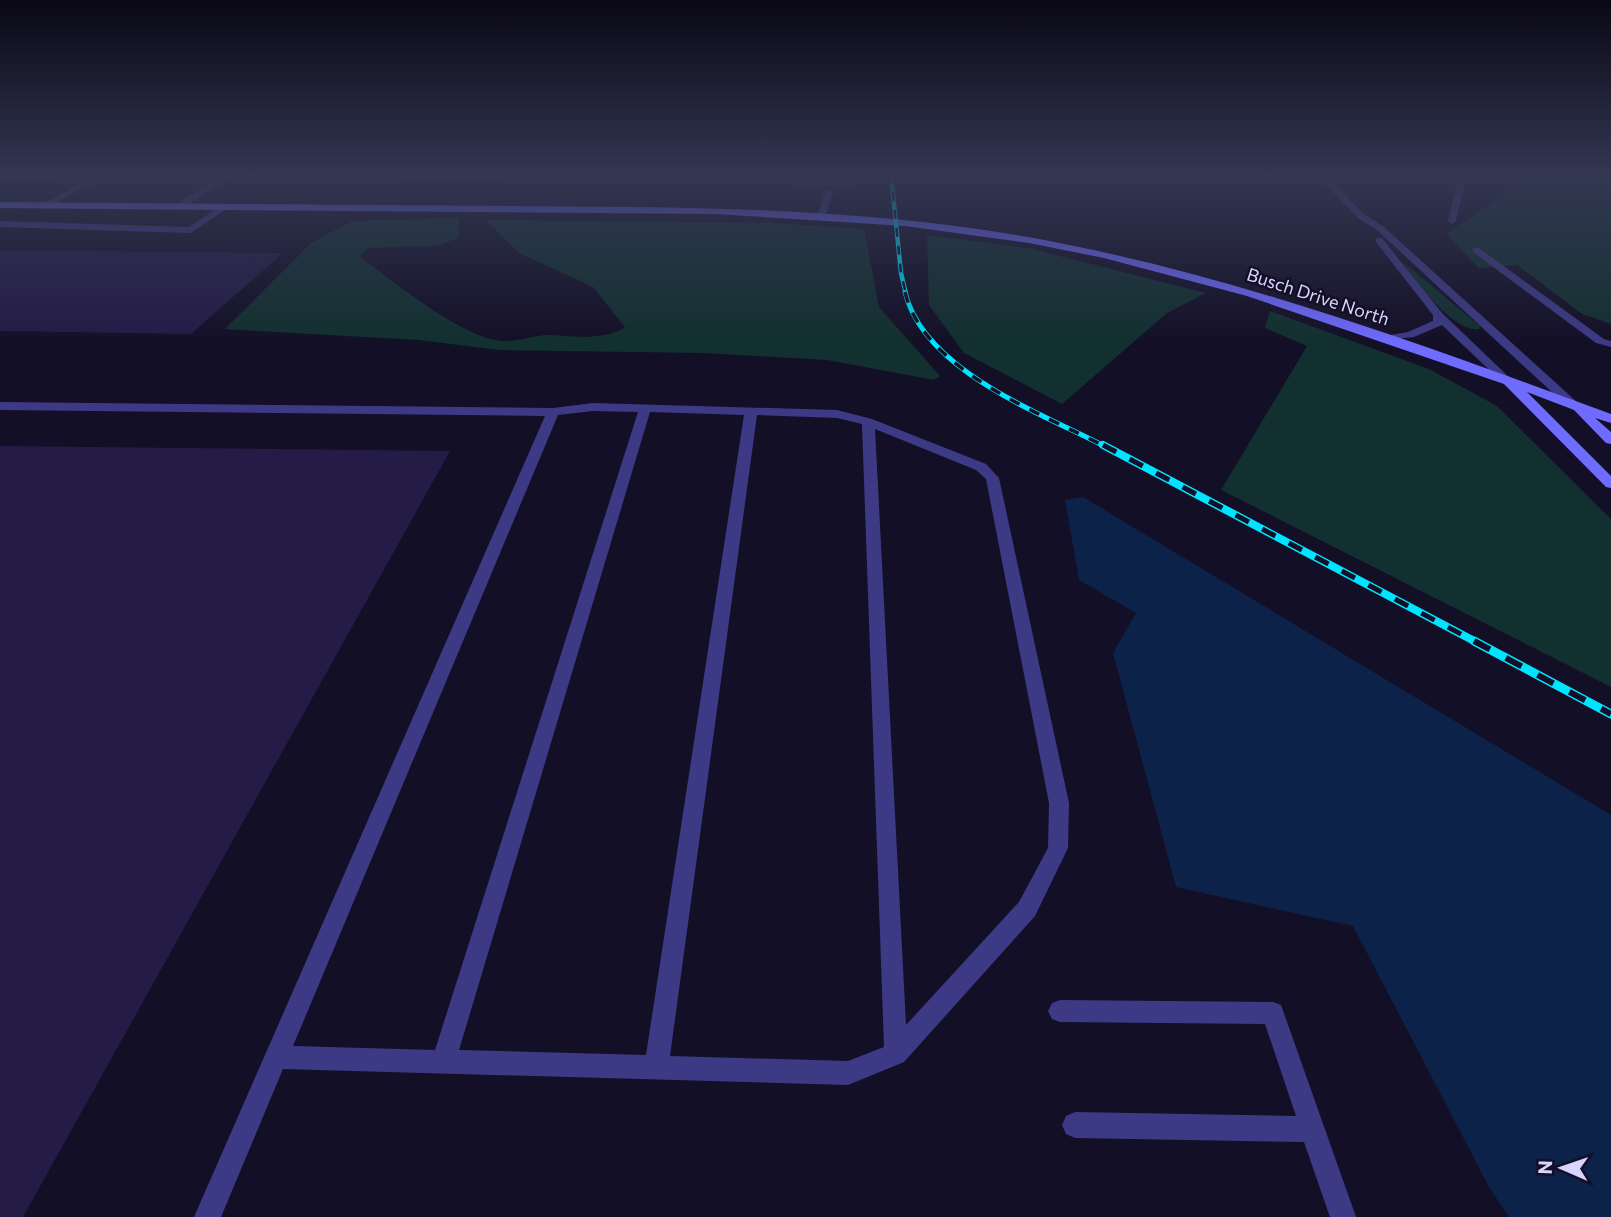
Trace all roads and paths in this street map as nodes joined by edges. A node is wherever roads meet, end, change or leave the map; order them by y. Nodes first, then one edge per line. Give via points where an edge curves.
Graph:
1 (961, 231) edge
2 (1373, 231) edge
3 (1383, 231) edge
4 (1476, 250) dead end
5 (1438, 315) junction
6 (1388, 338) junction
7 (1611, 344) edge
8 (1507, 381) junction
9 (1573, 405) junction
10 (0, 406) edge
11 (645, 409) junction
12 (553, 412) junction
13 (751, 412) junction
14 (1611, 419) edge
15 (867, 422) junction
16 (1611, 440) edge
17 (1611, 484) edge
18 (1060, 1011) dead end
19 (896, 1054) junction
20 (276, 1057) junction
21 (443, 1062) junction
22 (656, 1068) junction
23 (1075, 1125) dead end
24 (1313, 1129) junction
25 (207, 1217) edge
26 (1342, 1217) edge

1 - 6 street, Busch Drive North via 1094,252 1273,299
2 - 5 lane
3 - 9 lane
4 - 7 lane via 1600,341
5 - 6 lane via 1438,323 1426,329
5 - 8 lane
6 - 8 street, Busch Drive North
8 - 9 street, Busch Drive North
8 - 17 street
9 - 14 street, Busch Drive North
9 - 16 street
10 - 12 lane
11 - 12 lane via 593,407
11 - 13 lane
11 - 21 lane
12 - 20 lane
13 - 15 lane via 837,414
13 - 22 lane
15 - 19 lane
15 - 19 lane via 981,467 992,478 1059,803 1058,848 1027,909
18 - 24 lane via 1273,1013
19 - 22 lane via 848,1073
20 - 21 lane
20 - 25 lane
21 - 22 lane
23 - 24 lane
24 - 26 lane

